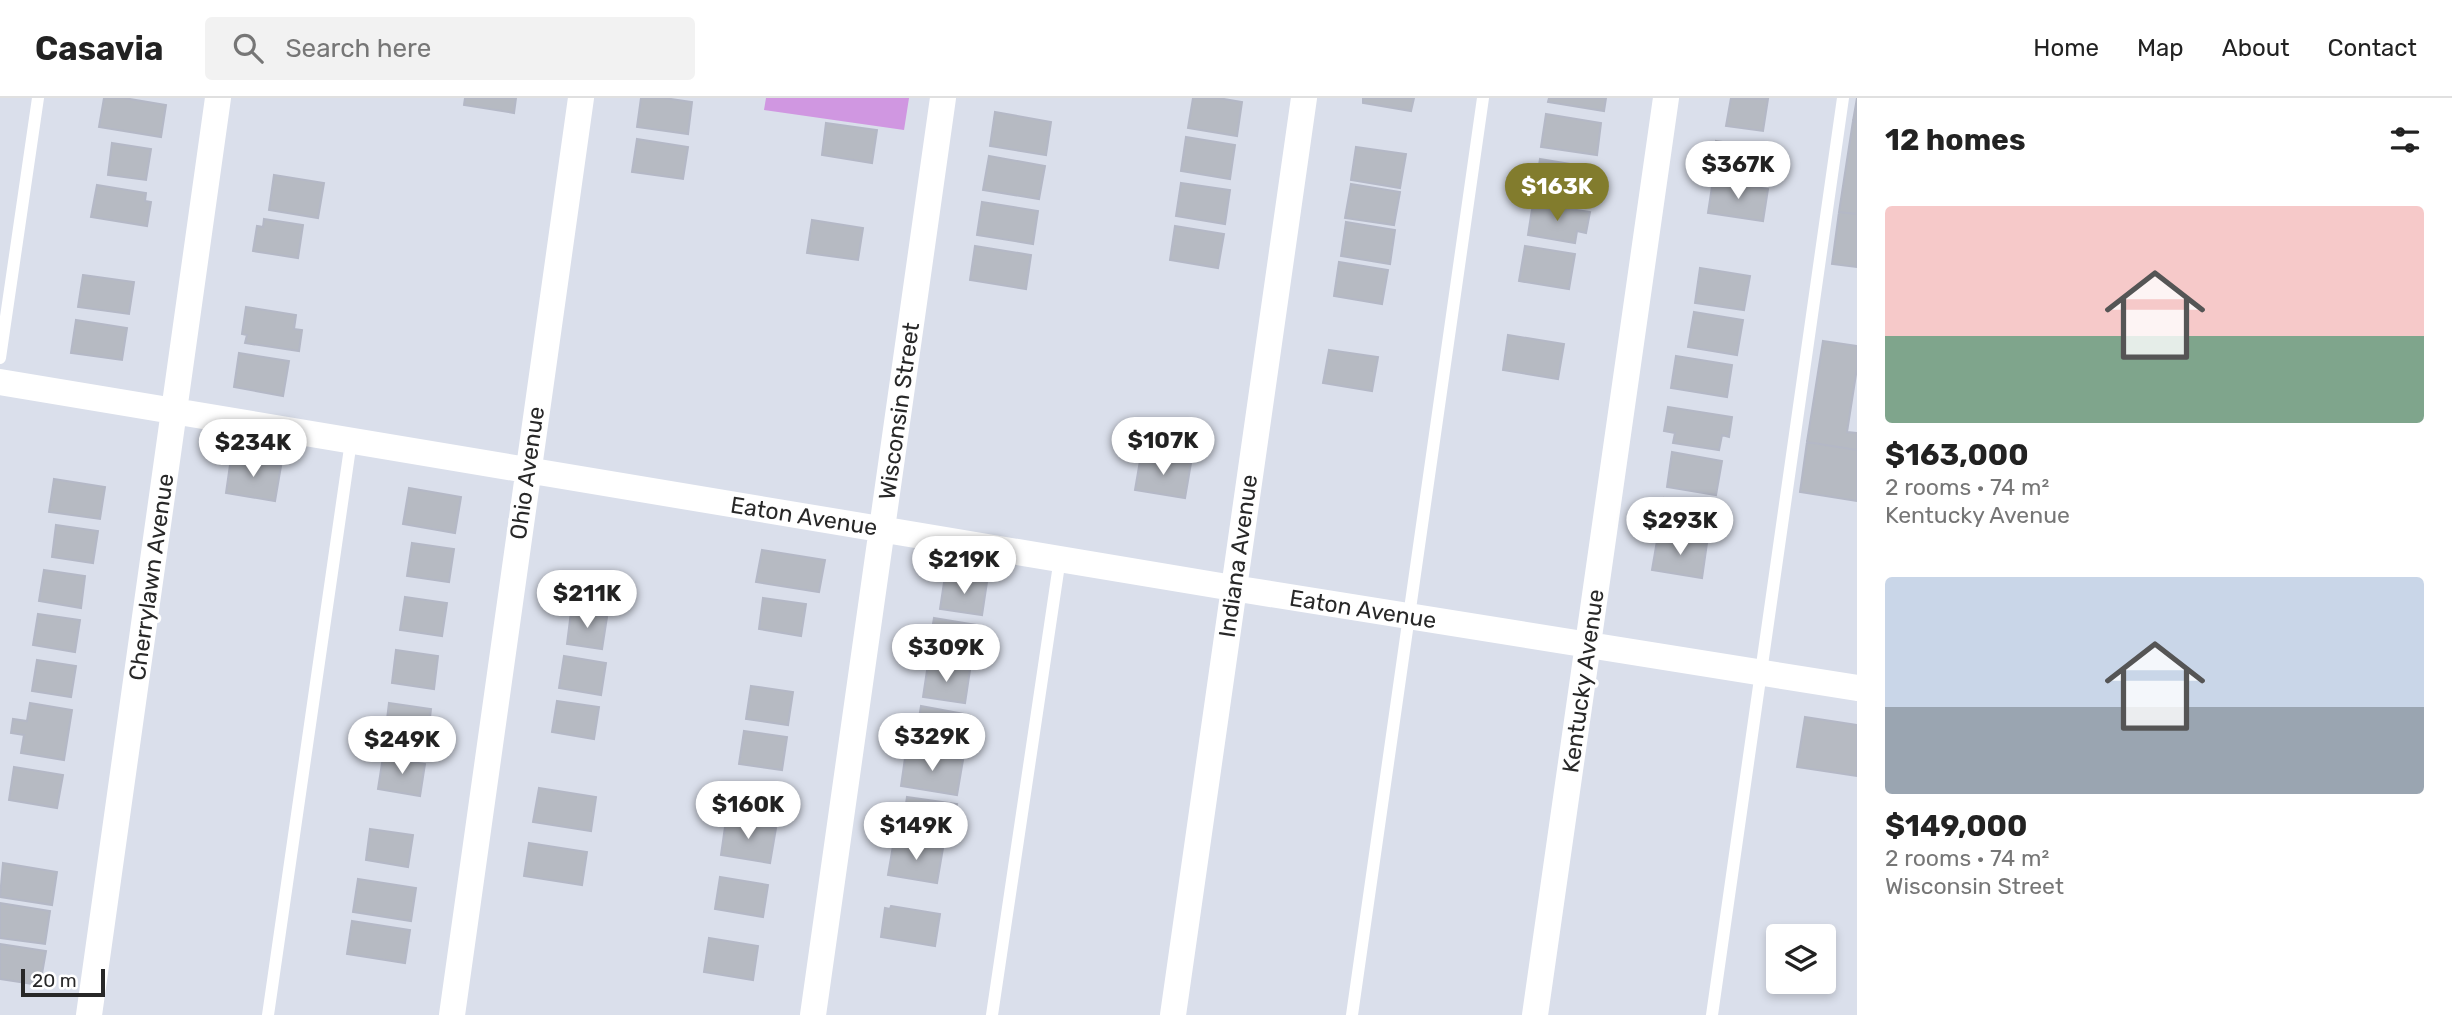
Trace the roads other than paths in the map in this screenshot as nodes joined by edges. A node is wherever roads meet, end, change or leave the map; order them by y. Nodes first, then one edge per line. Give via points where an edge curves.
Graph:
1 (38, 98) edge
2 (218, 98) edge
3 (581, 98) edge
4 (943, 98) edge
5 (1304, 98) edge
6 (1483, 98) edge
7 (1666, 98) edge
8 (1843, 98) edge
9 (0, 358) edge
10 (0, 382) edge
11 (174, 411) junction
12 (351, 441) junction
13 (527, 471) junction
14 (882, 528) junction
15 (1060, 558) junction
16 (1233, 587) junction
17 (1408, 616) junction
18 (1588, 645) junction
19 (1762, 673) junction
20 (1857, 688) edge
21 (89, 1015) edge
22 (268, 1015) edge
23 (452, 1015) edge
24 (813, 1015) edge
25 (992, 1015) edge
26 (1173, 1015) edge
27 (1352, 1015) edge
28 (1535, 1015) edge
29 (1712, 1015) edge

1 - 9 lane
2 - 11 street, Cherrylawn Avenue
3 - 13 street, Ohio Avenue
4 - 14 street, Wisconsin Street
5 - 16 street, Indiana Avenue
6 - 17 lane
7 - 18 street, Kentucky Avenue
8 - 19 lane
10 - 11 street, Eaton Avenue
11 - 12 street, Eaton Avenue
11 - 21 street, Cherrylawn Avenue
12 - 13 street, Eaton Avenue
12 - 22 lane
13 - 14 street, Eaton Avenue
13 - 23 street, Ohio Avenue
14 - 15 street, Eaton Avenue
14 - 24 street, Wisconsin Street
15 - 16 street, Eaton Avenue
15 - 25 lane
16 - 17 street, Eaton Avenue
16 - 26 street, Indiana Avenue
17 - 18 street, Eaton Avenue
17 - 27 lane
18 - 19 street, Eaton Avenue
18 - 28 street, Kentucky Avenue
19 - 20 street, Eaton Avenue
19 - 29 lane

